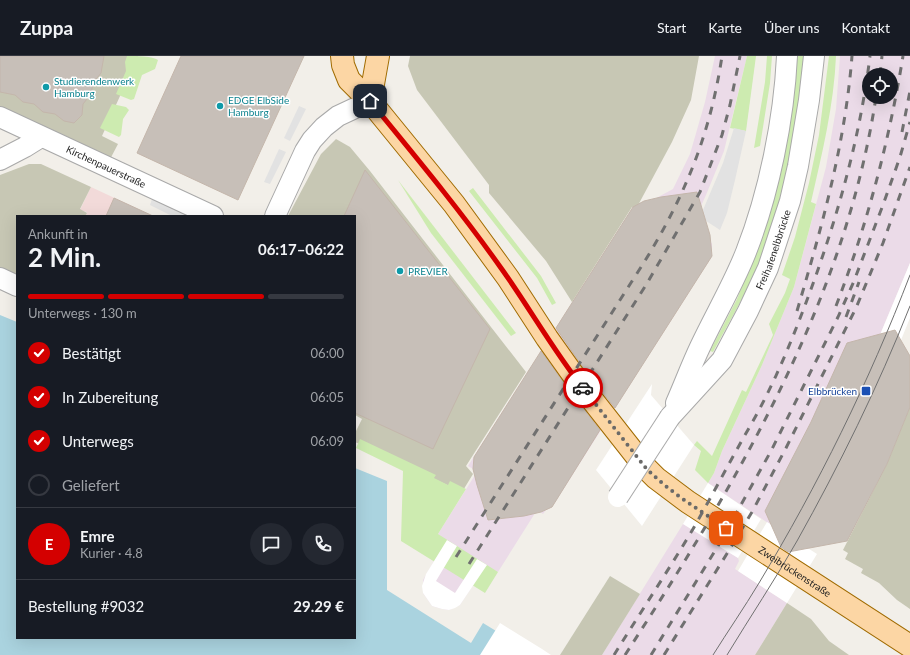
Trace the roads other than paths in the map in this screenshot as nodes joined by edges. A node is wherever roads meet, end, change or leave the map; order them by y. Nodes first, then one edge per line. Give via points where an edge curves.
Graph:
1 (342, 56) edge
2 (378, 56) edge
3 (787, 56) edge
4 (814, 56) edge
5 (370, 101) junction
6 (0, 117) edge
7 (40, 137) junction
8 (0, 160) edge
9 (211, 215) edge
10 (275, 215) edge
11 (0, 278) edge
12 (16, 286) edge
13 (670, 417) junction
14 (618, 497) dead end
15 (910, 646) edge

1 - 5 main road, Zweibrückenstraße via 349,80
2 - 5 main road
3 - 13 street, Freihafenelbbrücke via 780,120 764,197 750,242 730,289 699,348
4 - 13 street, Freihafenelbbrücke via 798,166 790,201 768,268 722,360
5 - 10 street via 338,116 312,140
5 - 15 main road, Zweibrückenstraße via 459,211 575,377 645,467 688,502
6 - 7 street, Kirchenpauerstraße
7 - 8 street
7 - 9 street, Kirchenpauerstraße
11 - 12 street
13 - 14 street, Freihafenelbbrücke, bridge

